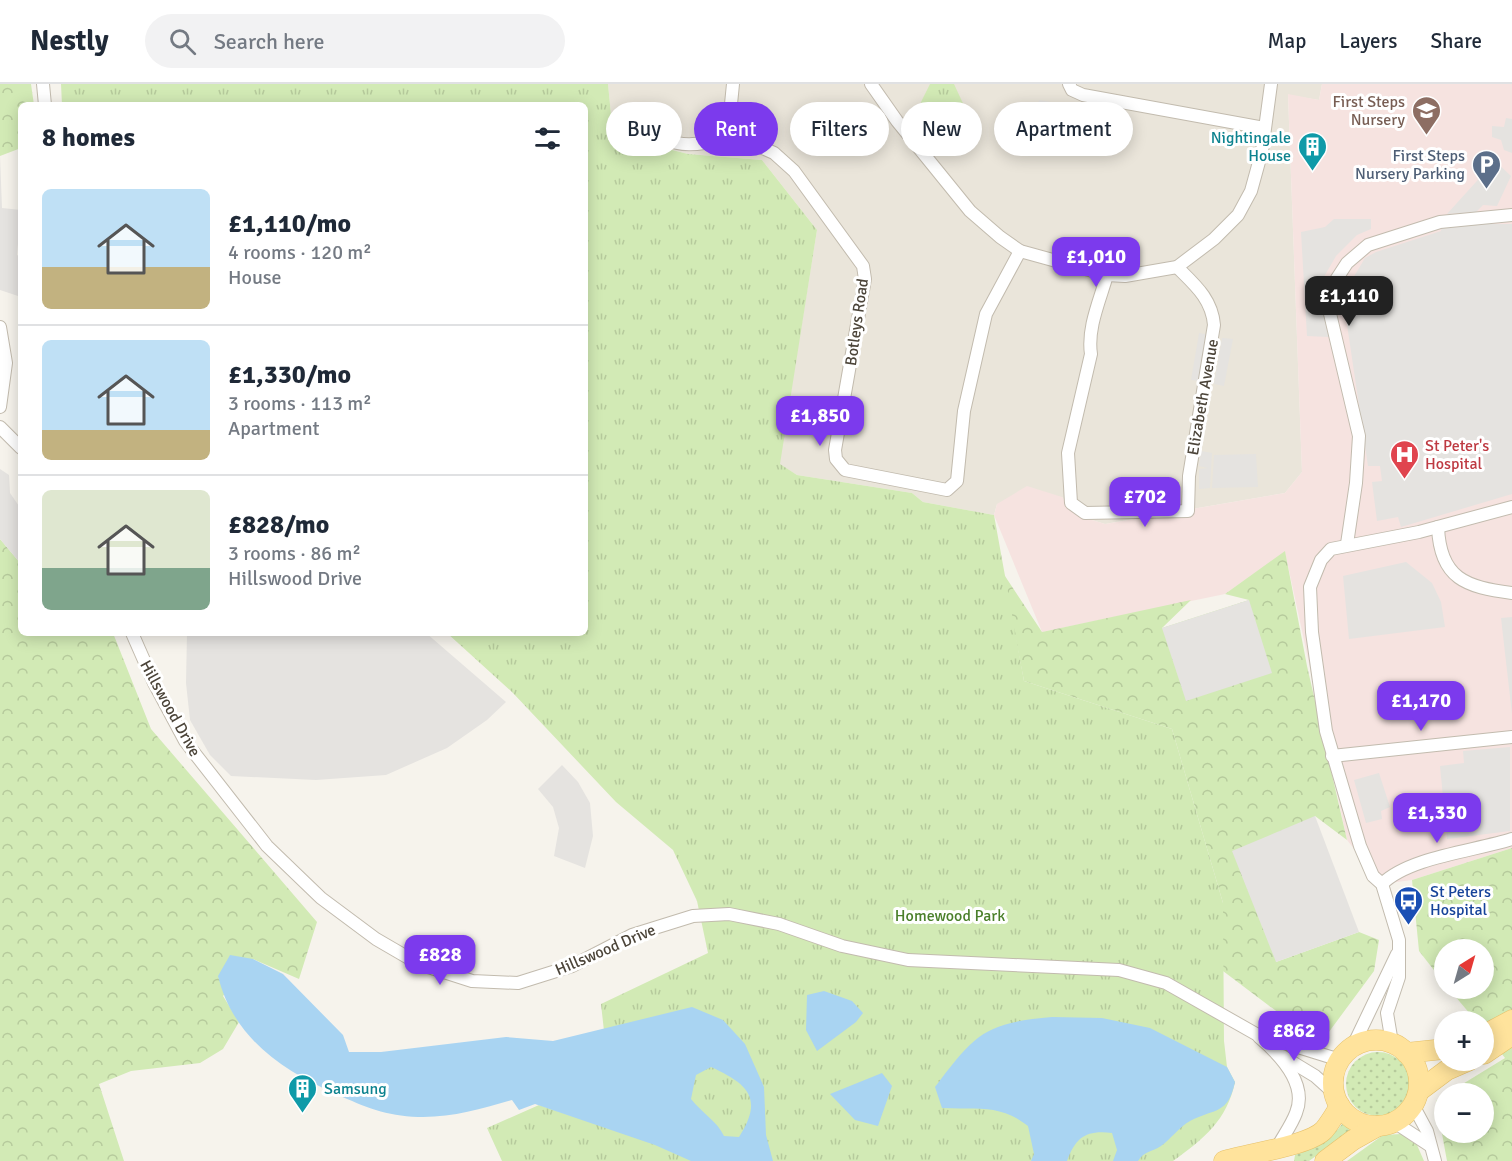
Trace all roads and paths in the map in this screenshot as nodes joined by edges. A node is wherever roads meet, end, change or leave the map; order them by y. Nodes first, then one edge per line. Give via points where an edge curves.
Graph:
1 (42, 84) edge
2 (734, 84) edge
3 (871, 84) edge
4 (1069, 84) edge
5 (1271, 84) edge
6 (45, 102) edge
7 (731, 102) edge
8 (1264, 128) junction
9 (777, 156) edge
10 (1512, 215) edge
11 (1020, 251) junction
12 (1177, 267) junction
13 (1107, 275) junction
14 (0, 327) edge
15 (0, 407) edge
16 (0, 427) edge
17 (18, 445) edge
18 (1512, 507) edge
19 (1438, 527) junction
20 (1347, 544) junction
21 (1512, 593) edge
22 (133, 636) edge
23 (1512, 737) edge
24 (1332, 756) junction
25 (1512, 838) edge
26 (1382, 884) junction
27 (1398, 953) junction
28 (1512, 1020) edge
29 (1494, 1030) edge
30 (1256, 1034) junction
31 (1512, 1035) edge
32 (1494, 1047) edge
33 (1399, 1048) junction
34 (1434, 1049) edge
35 (1278, 1053) junction
36 (1346, 1054) junction
37 (1446, 1071) edge
38 (1416, 1098) junction
39 (1337, 1100) junction
40 (1386, 1124) junction
41 (1429, 1145) junction
42 (1278, 1146) junction
43 (1224, 1161) edge
44 (1324, 1161) edge
45 (1435, 1161) edge

1 - 6 street
2 - 7 street
3 - 11 street via 970,212
4 - 8 street via 1083,95
5 - 8 street
8 - 12 street via 1262,151 1245,204 1214,239
9 - 11 street, Botleys Road via 794,171 863,266 865,279 835,450 839,465 852,474 947,490 957,481 964,411 986,314
10 - 20 street via 1440,222 1368,245 1347,263 1332,286 1327,300 1359,436
11 - 13 street
12 - 13 street
12 - 13 street, Elizabeth Avenue via 1205,295 1213,311 1214,325 1189,476 1188,511 1085,513 1071,502 1068,453
14 - 15 street via 6,363
16 - 17 street
18 - 19 street
19 - 20 street
19 - 21 street via 1439,550 1449,570 1467,583
20 - 24 street via 1331,549 1321,560 1310,587 1312,632
22 - 30 street, Hillswood Drive via 185,741 267,846 321,898 376,939 419,964 472,981 518,983 572,966 632,935 693,916 729,914 908,960 1119,970 1166,983
23 - 24 street
24 - 26 street via 1360,846 1373,876
25 - 26 street via 1425,862 1390,876
26 - 27 street via 1396,928
27 - 33 street via 1399,977 1387,1013
27 - 36 street
28 - 29 main road
30 - 35 street, Hillswood Drive
30 - 36 street, Hillswood Drive
31 - 32 main road
33 - 34 main road
33 - 36 main road via 1375,1041
33 - 38 main road via 1414,1064
35 - 39 street, Hillswood Drive via 1315,1076
35 - 42 street, Hillswood Drive via 1298,1096 1297,1111
36 - 39 main road via 1333,1082
37 - 38 main road
38 - 40 main road
38 - 41 street
39 - 40 main road via 1359,1123
39 - 42 main road via 1323,1131 1309,1141
40 - 41 street
40 - 44 main road via 1353,1140
41 - 45 street
42 - 43 main road

